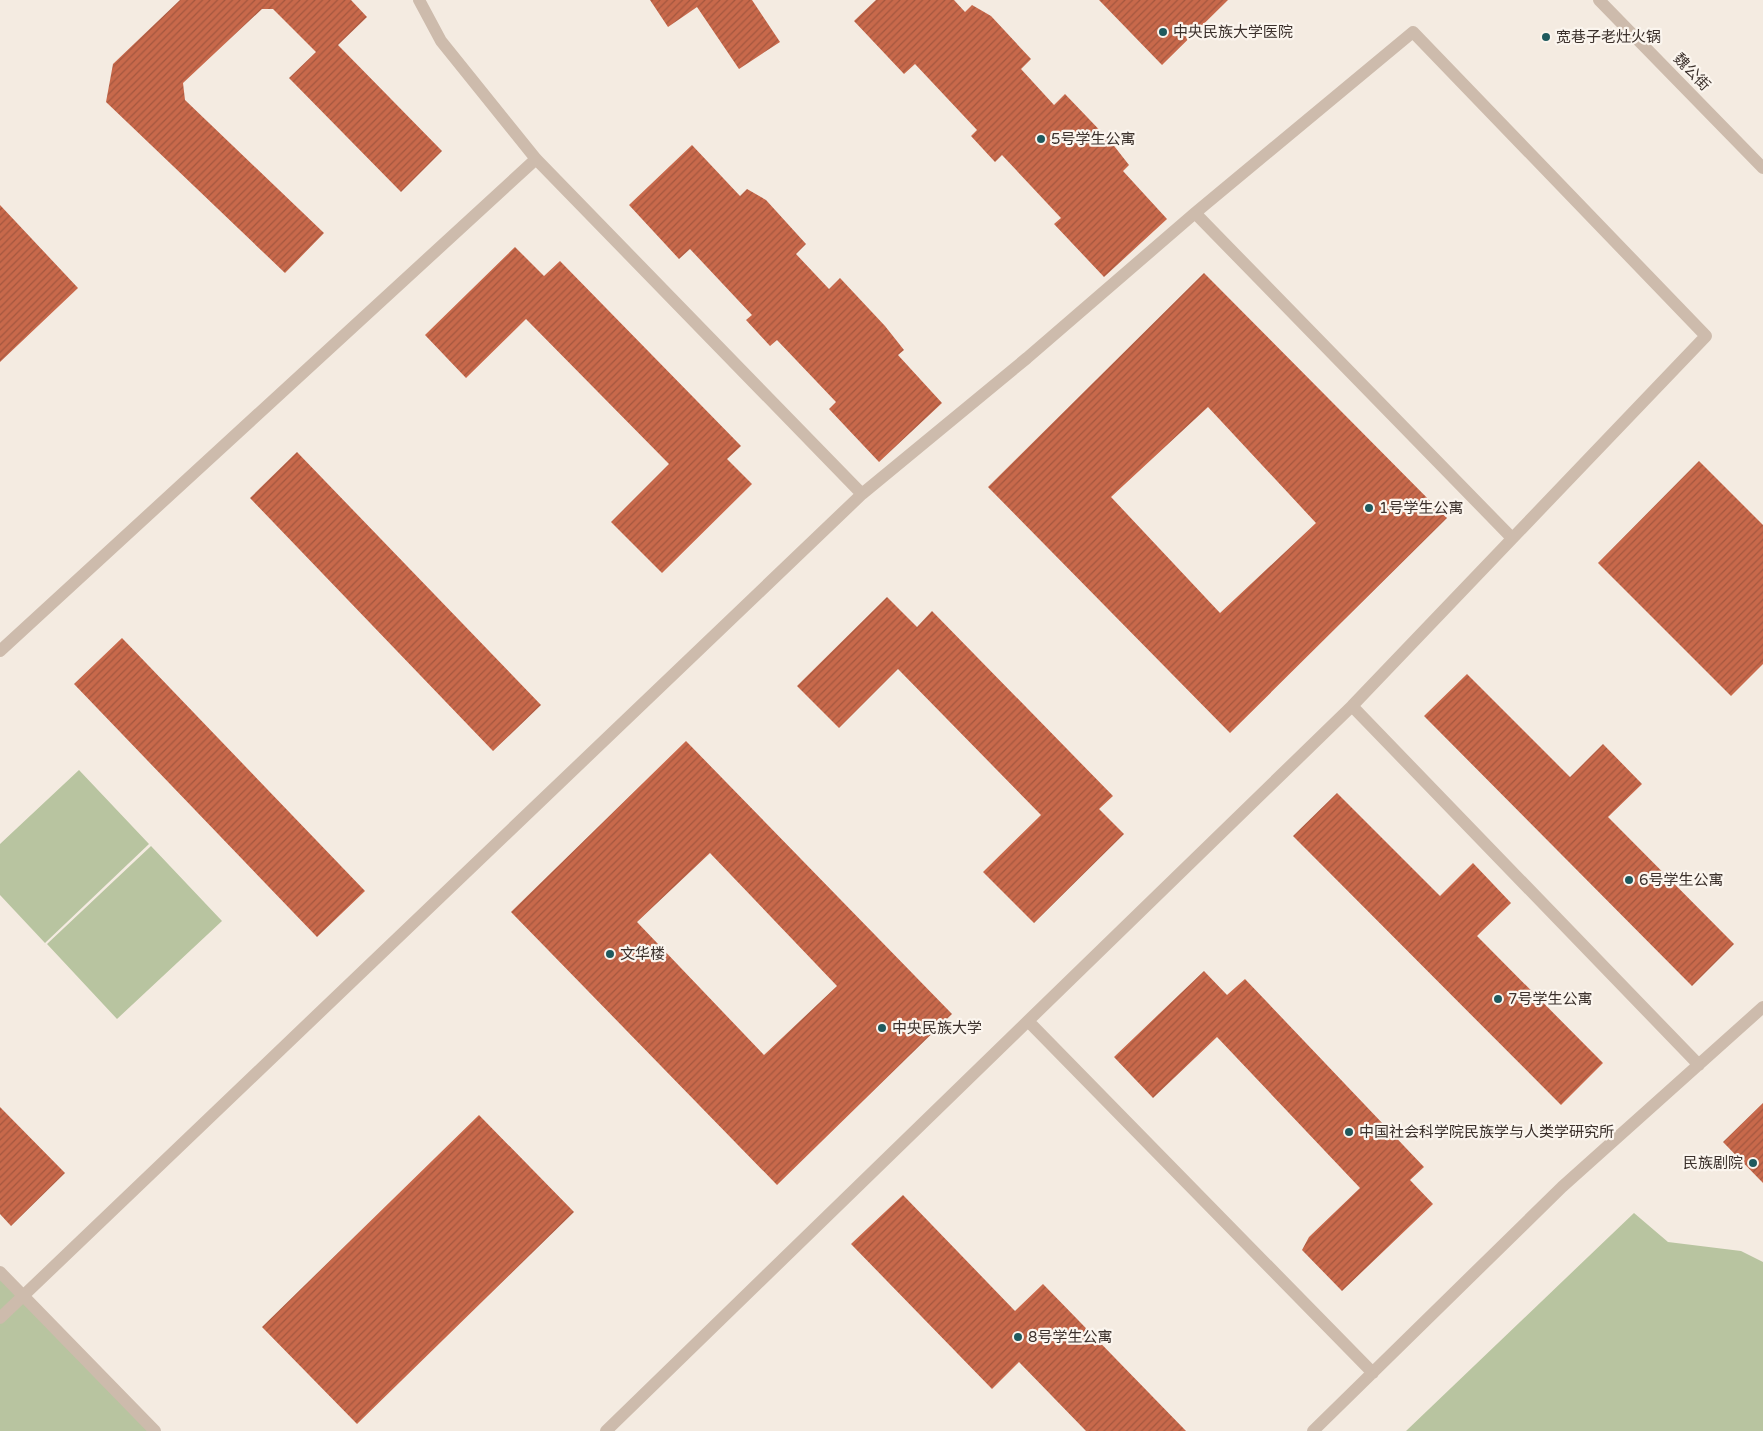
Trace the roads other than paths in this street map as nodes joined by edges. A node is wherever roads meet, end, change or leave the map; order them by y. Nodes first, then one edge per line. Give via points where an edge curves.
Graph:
1 (418, 0) edge
2 (1599, 0) edge
3 (536, 158) junction
4 (1763, 168) edge
5 (1195, 213) junction
6 (862, 494) junction
7 (1512, 538) junction
8 (0, 650) edge
9 (1352, 706) junction
10 (1763, 1007) edge
11 (1028, 1022) junction
12 (1699, 1065) junction
13 (0, 1272) edge
14 (23, 1296) junction
15 (0, 1318) edge
16 (1373, 1373) junction
17 (155, 1431) edge
18 (606, 1431) edge
19 (1313, 1431) edge

1 - 3 street via 441,41
2 - 4 street, 魏公街
3 - 6 street
3 - 8 street
5 - 6 street
5 - 7 street
5 - 7 street via 1413,32 1706,336
6 - 14 street
7 - 9 street
9 - 11 street
9 - 12 street
10 - 12 street
11 - 16 street
11 - 18 street
12 - 16 street via 1562,1187
13 - 14 street
14 - 15 street
14 - 17 street
16 - 19 street

